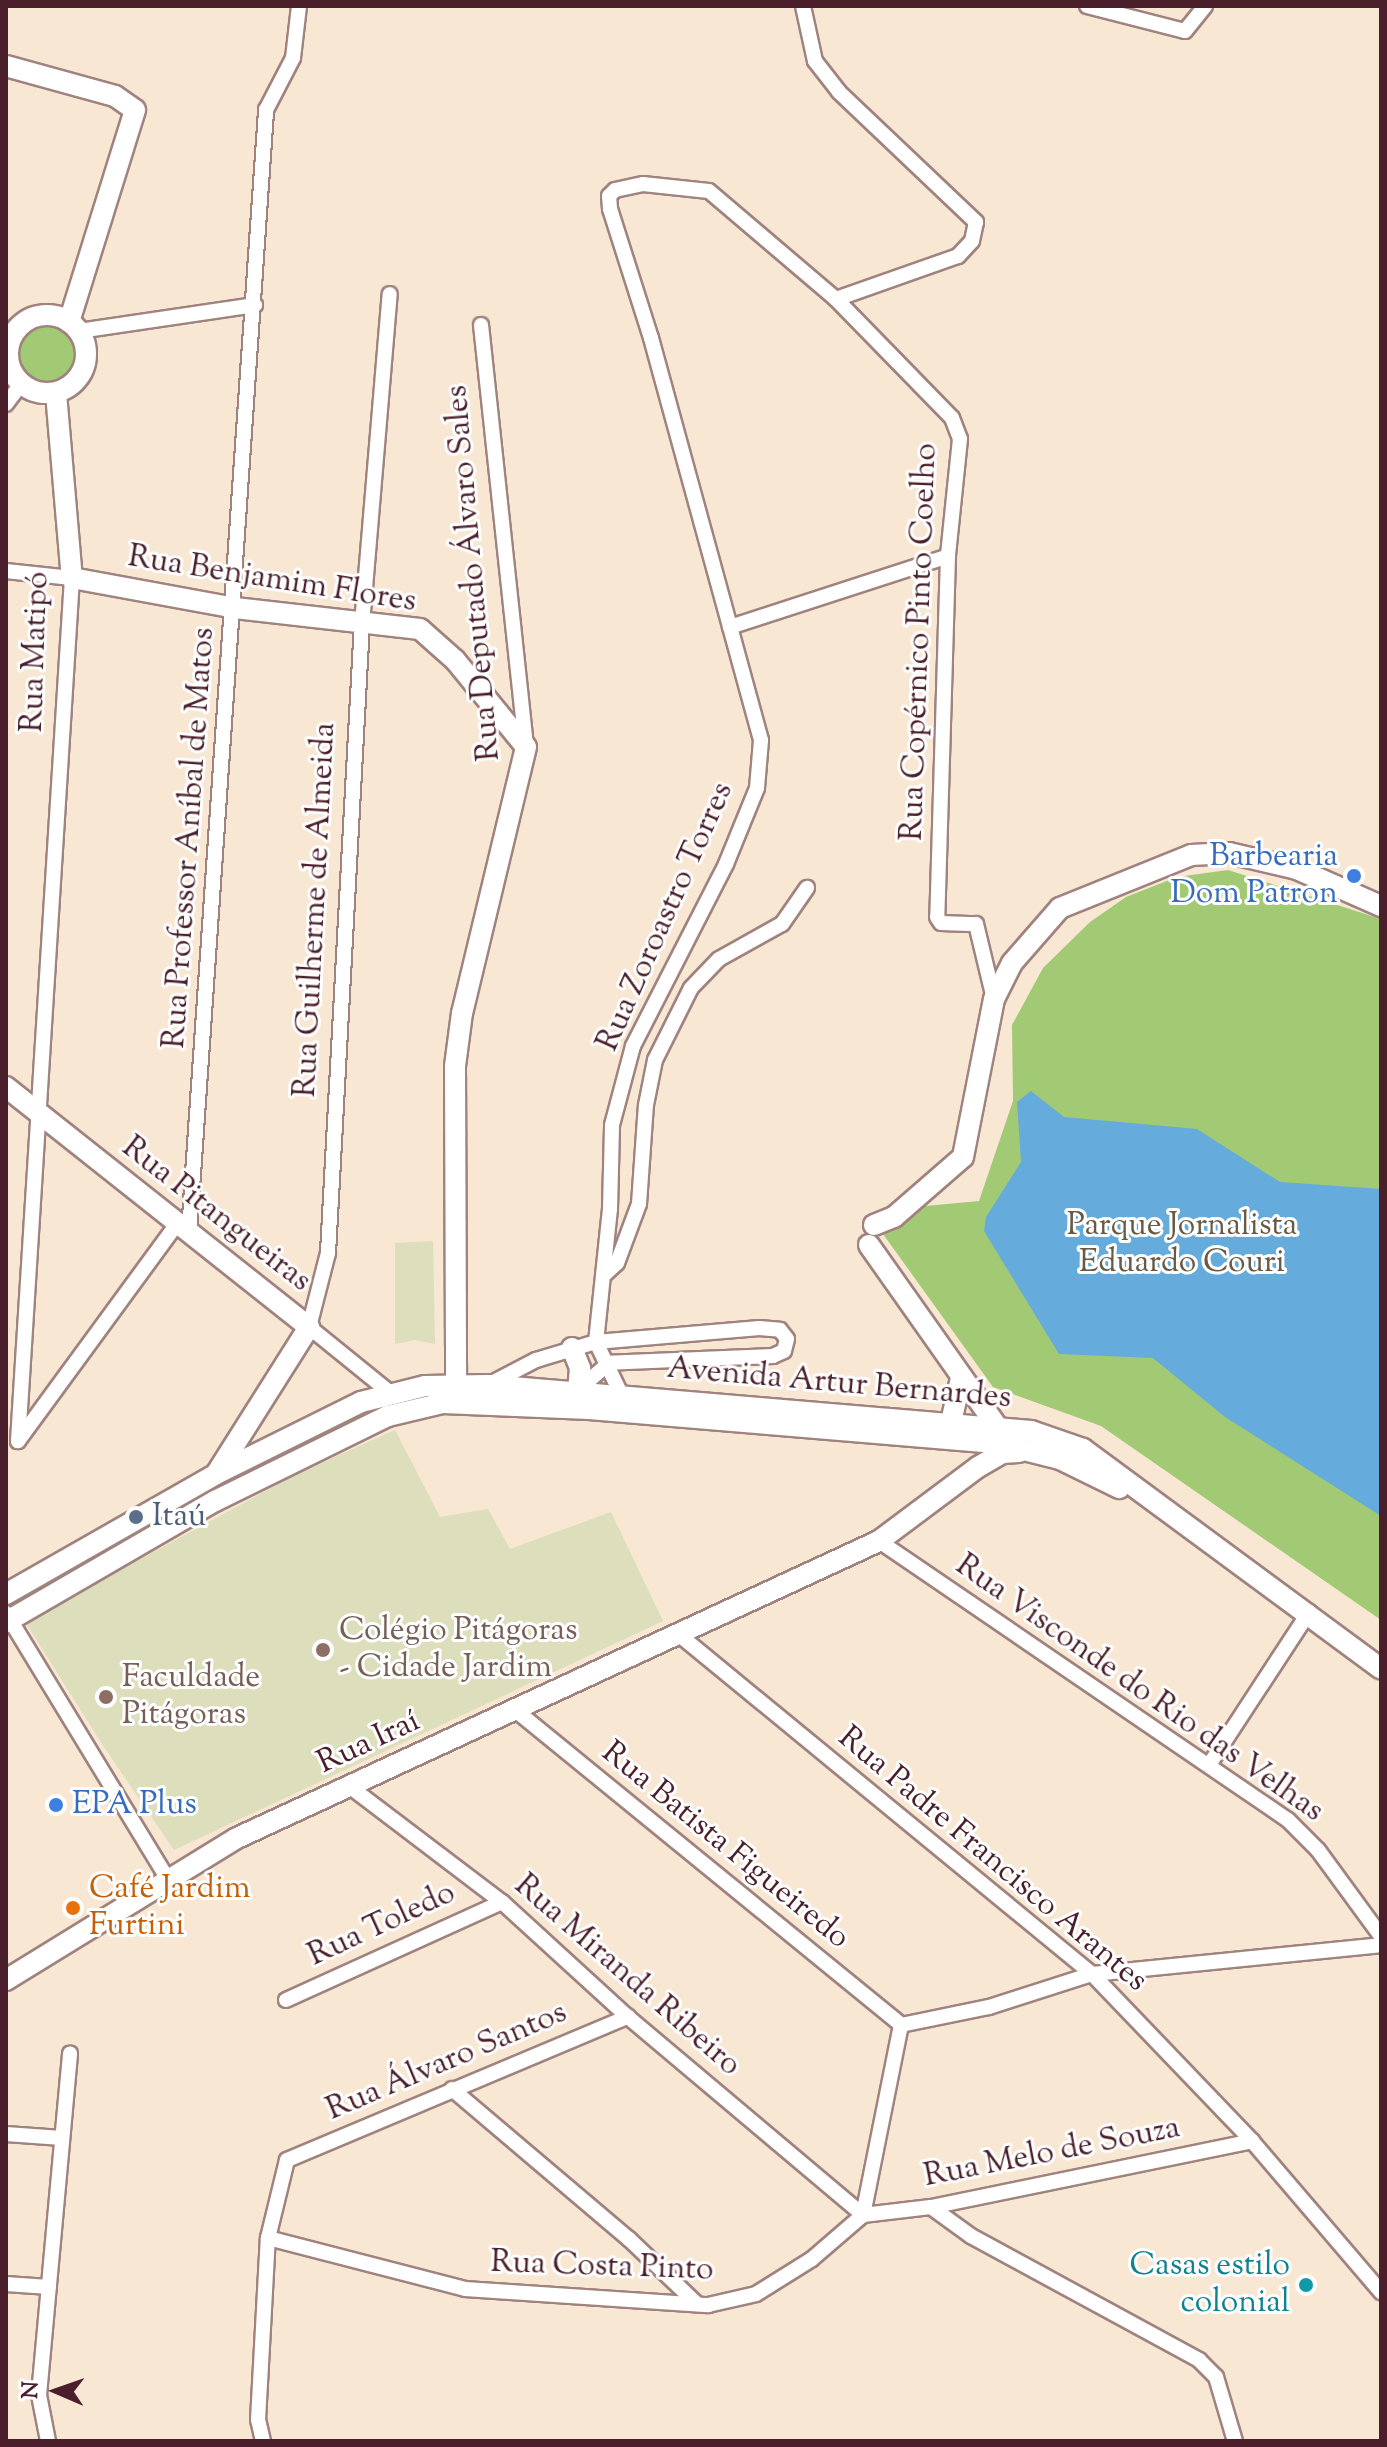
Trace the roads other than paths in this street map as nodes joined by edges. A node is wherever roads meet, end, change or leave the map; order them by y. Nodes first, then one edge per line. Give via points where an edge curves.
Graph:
1 (299, 6) edge
2 (803, 6) edge
3 (1087, 6) edge
4 (1205, 6) edge
5 (6, 66) edge
6 (615, 190) joint
7 (390, 294) dead end
8 (836, 299) junction
9 (255, 305) junction
10 (481, 325) dead end
11 (74, 327) junction
12 (7, 358) edge
13 (21, 384) junction
14 (56, 393) junction
15 (6, 404) edge
16 (948, 556) junction
17 (6, 571) edge
18 (72, 578) junction
19 (235, 608) junction
20 (362, 624) junction
21 (730, 627) junction
22 (526, 747) junction
23 (807, 888) dead end
24 (1381, 906) edge
25 (992, 1009) junction
26 (6, 1087) edge
27 (41, 1117) junction
28 (184, 1227) junction
29 (603, 1276) junction
30 (309, 1327) junction
31 (759, 1328) junction
32 (596, 1342) junction
33 (572, 1348) junction
34 (765, 1357) junction
35 (609, 1363) junction
36 (961, 1378) junction
37 (456, 1384) junction
38 (488, 1385) junction
39 (578, 1390) junction
40 (388, 1391) junction
41 (621, 1394) junction
42 (540, 1406) junction
43 (951, 1422) junction
44 (996, 1434) junction
45 (964, 1440) junction
46 (12, 1441) edge
47 (1033, 1441) junction
48 (978, 1467) junction
49 (216, 1474) junction
50 (215, 1501) junction
51 (879, 1541) junction
52 (6, 1594) edge
53 (1309, 1612) junction
54 (7, 1618) edge
55 (1338, 1632) junction
56 (677, 1633) junction
57 (1381, 1652) edge
58 (1381, 1669) edge
59 (514, 1709) junction
60 (1209, 1765) junction
61 (349, 1786) junction
62 (168, 1879) junction
63 (502, 1902) junction
64 (1381, 1936) edge
65 (1381, 1945) edge
66 (1092, 1974) junction
67 (6, 1980) edge
68 (286, 2000) dead end
69 (628, 2017) junction
70 (901, 2025) junction
71 (70, 2053) dead end
72 (452, 2089) junction
73 (6, 2134) edge
74 (62, 2138) junction
75 (1252, 2141) junction
76 (931, 2207) junction
77 (863, 2215) junction
78 (268, 2238) junction
79 (6, 2284) edge
80 (49, 2287) junction
81 (1381, 2292) edge
82 (697, 2304) junction
83 (48, 2441) edge
84 (263, 2441) edge
85 (1235, 2441) edge

1 - 9 street, Rua Professor Aníbal de Matos via 293,58 266,110
2 - 8 street via 815,61 839,92 976,222 972,241 958,256
3 - 4 street via 1185,31
5 - 11 street via 115,96 135,110
6 - 8 street, Rua Copérnico Pinto Coelho via 643,184 709,191
6 - 21 street, Rua Zoroastro Torres via 610,209
7 - 20 street, Rua Guilherme de Almeida
8 - 16 street, Rua Copérnico Pinto Coelho via 956,427 960,439
9 - 11 street
9 - 19 street, Rua Professor Aníbal de Matos
10 - 22 street, Rua Deputado Álvaro Sales
11 - 12 street via 48,315 27,320 13,336
11 - 14 street via 85,343 84,368 68,388
12 - 13 street
13 - 14 street via 39,393
13 - 15 street
14 - 18 street, Rua Matipó
16 - 21 street
16 - 25 street, Rua Copérnico Pinto Coelho via 937,917 941,923 976,924
17 - 18 street, Rua Benjamim Flores
18 - 19 street, Rua Benjamim Flores
18 - 27 street, Rua Matipó
19 - 20 street, Rua Benjamim Flores
19 - 28 street, Rua Professor Aníbal de Matos
20 - 22 street, Rua Benjamim Flores via 420,629 435,639
20 - 30 street, Rua Guilherme de Almeida via 328,1253
21 - 29 street, Rua Zoroastro Torres via 761,740 757,788 726,864 633,1046 612,1125
22 - 37 street, Rua Deputado Álvaro Sales via 462,1013 455,1066
23 - 29 street via 782,924 719,959 691,988 655,1060 639,1204 617,1263
24 - 25 street via 1256,857 1191,855 1060,908 1012,963
25 - 36 street via 963,1157 880,1232 892,1273
26 - 27 street, Rua Pitangueiras
27 - 28 street, Rua Pitangueiras
27 - 46 street, Rua Matipó
28 - 30 street, Rua Pitangueiras
28 - 46 street
29 - 32 street, Rua Zoroastro Torres
30 - 40 street, Rua Pitangueiras
30 - 49 street, Rua Guilherme de Almeida
31 - 32 street
31 - 34 street
31 - 34 street via 780,1330 787,1339 784,1351
32 - 33 street
32 - 35 street
33 - 38 street
33 - 39 street via 580,1368
34 - 35 street
35 - 39 street
35 - 41 street
36 - 43 street
36 - 44 street
37 - 38 street, Avenida Artur Bernardes
37 - 40 street, Avenida Artur Bernardes
38 - 39 street, Avenida Artur Bernardes
39 - 41 street, Avenida Artur Bernardes
39 - 42 street
40 - 49 street, Avenida Artur Bernardes
41 - 43 street, Avenida Artur Bernardes
42 - 45 street, Avenida Artur Bernardes
42 - 50 street, Avenida Artur Bernardes via 469,1401 418,1406
43 - 44 street, Avenida Artur Bernardes
44 - 45 street, Avenida Artur Bernardes
44 - 47 street, Avenida Artur Bernardes
44 - 48 street
45 - 48 street
47 - 48 street, Rua Iraí
47 - 53 street, Avenida Artur Bernardes via 1083,1449
48 - 51 street, Rua Iraí
49 - 50 street
49 - 52 street, Avenida Artur Bernardes
50 - 54 street, Avenida Artur Bernardes
51 - 56 street, Rua Iraí
51 - 60 street, Rua Visconde do Rio das Velhas
53 - 55 street, Avenida Artur Bernardes
53 - 60 street
54 - 62 street
55 - 57 street, Avenida Artur Bernardes
55 - 58 street, Avenida Artur Bernardes
56 - 59 street, Rua Iraí
56 - 66 street, Rua Padre Francisco Arantes
59 - 61 street, Rua Iraí
59 - 70 street, Rua Batista Figueiredo
60 - 64 street, Rua Visconde do Rio das Velhas via 1288,1820 1318,1850
61 - 62 street, Rua Iraí via 249,1832
61 - 63 street, Rua Miranda Ribeiro
62 - 67 street, Rua Iraí
63 - 68 street, Rua Toledo
63 - 69 street, Rua Miranda Ribeiro
65 - 66 street
66 - 70 street via 989,2007
66 - 75 street, Rua Padre Francisco Arantes
69 - 72 street, Rua Álvaro Santos
69 - 77 street, Rua Miranda Ribeiro
70 - 77 street
71 - 74 street
72 - 78 street, Rua Álvaro Santos via 287,2160
72 - 82 street via 629,2239
73 - 74 street
74 - 80 street
75 - 76 street, Rua Melo de Souza
75 - 81 street, Rua Padre Francisco Arantes
76 - 77 street, Rua Melo de Souza
76 - 85 street via 971,2236 1199,2360 1216,2377
77 - 82 street, Rua Costa Pinto via 812,2259 756,2294
78 - 82 street, Rua Costa Pinto via 465,2289
78 - 84 street via 258,2420
79 - 80 street
80 - 83 street via 39,2395

